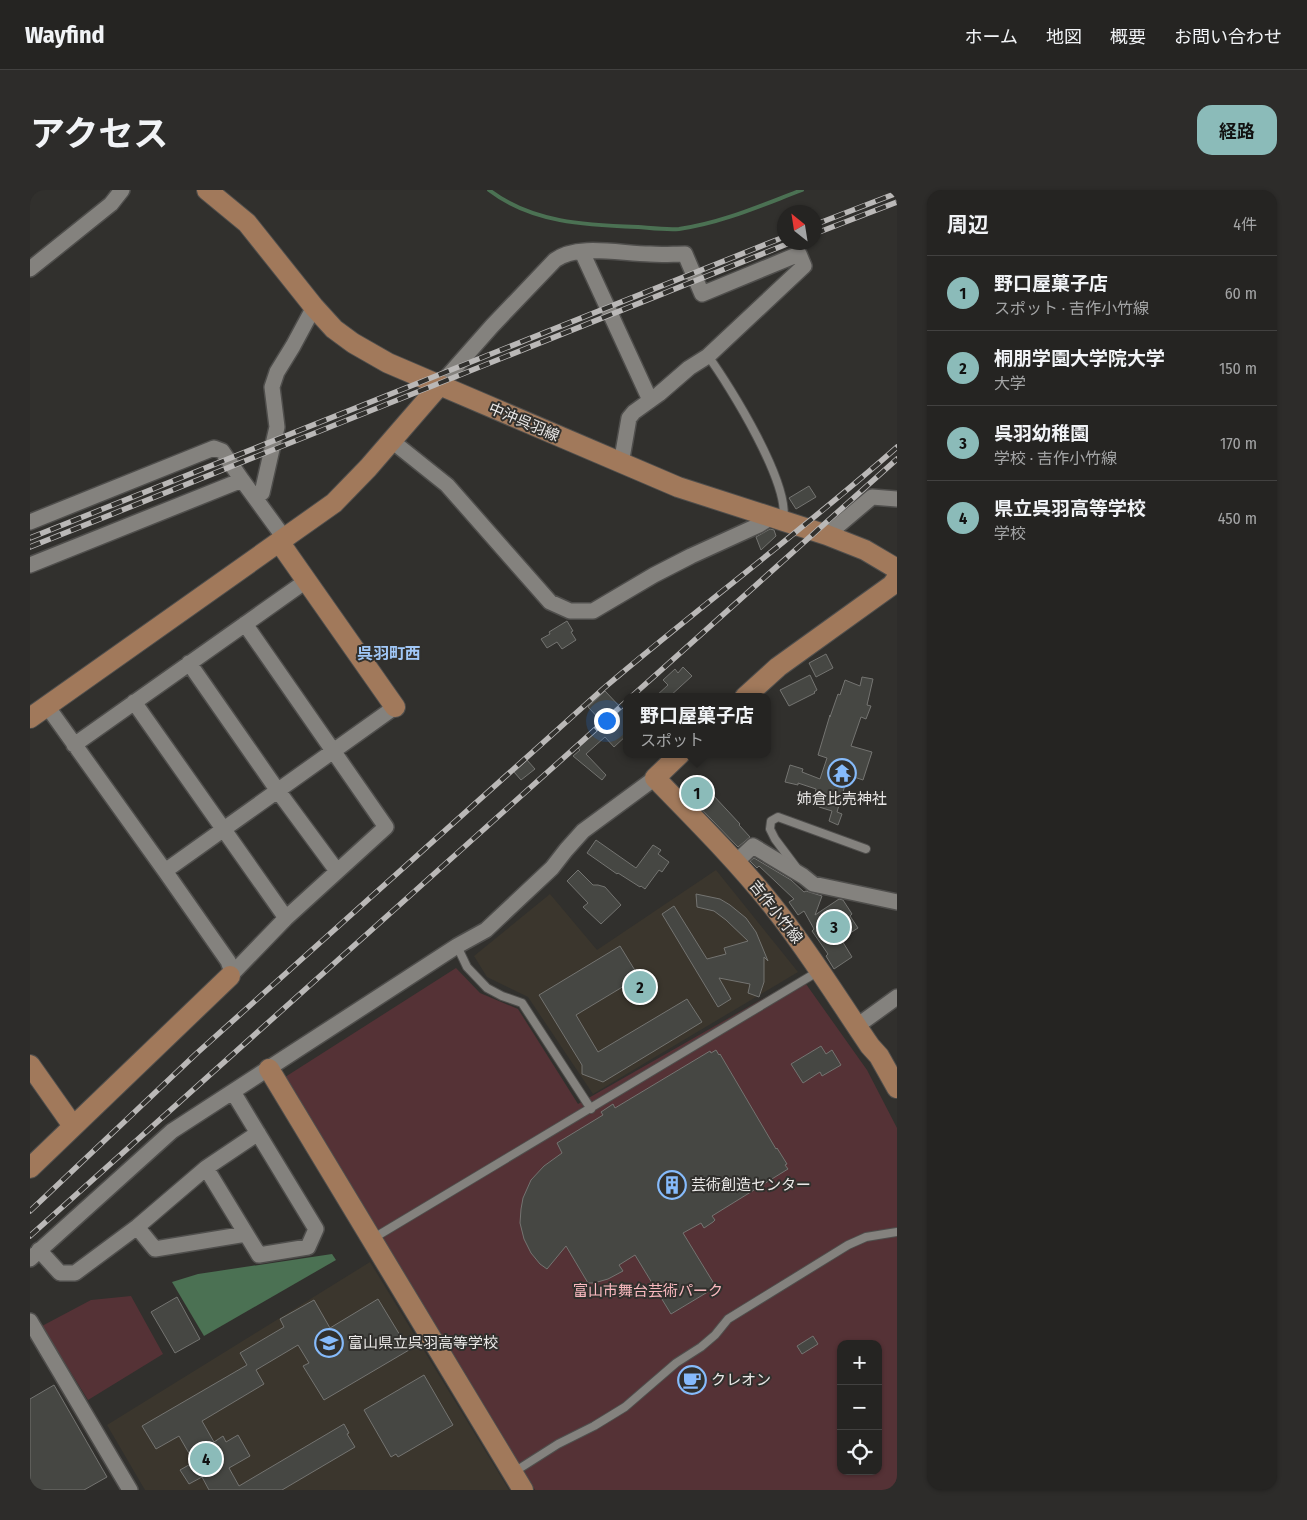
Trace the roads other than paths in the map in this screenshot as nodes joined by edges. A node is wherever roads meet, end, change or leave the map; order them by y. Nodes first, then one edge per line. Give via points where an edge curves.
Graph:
1 (122, 190) edge
2 (207, 190) edge
3 (582, 252) junction
4 (30, 269) edge
5 (314, 307) junction
6 (708, 356) junction
7 (438, 386) junction
8 (650, 400) junction
9 (392, 440) junction
10 (621, 464) junction
11 (242, 480) junction
12 (262, 493) dead end
13 (897, 499) edge
14 (776, 520) junction
15 (30, 522) edge
16 (827, 535) junction
17 (282, 541) junction
18 (30, 565) edge
19 (897, 569) edge
20 (897, 578) edge
21 (306, 581) junction
22 (245, 624) junction
23 (190, 663) junction
24 (750, 693) edge
25 (134, 702) junction
26 (47, 706) junction
27 (395, 707) joint
28 (30, 718) edge
29 (74, 745) junction
30 (334, 751) junction
31 (676, 758) edge
32 (655, 778) junction
33 (278, 791) junction
34 (223, 830) junction
35 (866, 848) dead end
36 (736, 862) junction
37 (165, 871) junction
38 (337, 871) junction
39 (803, 876) junction
40 (897, 902) edge
41 (286, 918) junction
42 (457, 946) junction
43 (820, 970) junction
44 (230, 976) junction
45 (897, 997) edge
46 (857, 1026) junction
47 (30, 1065) edge
48 (269, 1069) junction
49 (897, 1088) edge
50 (233, 1092) junction
51 (591, 1109) junction
52 (74, 1126) junction
53 (258, 1134) junction
54 (30, 1168) edge
55 (206, 1168) junction
56 (138, 1227) junction
57 (897, 1232) edge
58 (246, 1234) junction
59 (372, 1239) junction
60 (35, 1254) edge
61 (30, 1321) edge
62 (518, 1482) edge
63 (130, 1490) edge

1 - 4 street via 111,204
2 - 5 street, 中沖呉羽線 via 247,222
3 - 6 street via 685,254 702,294 799,254 804,266
3 - 7 street via 562,255 554,260
3 - 8 street
5 - 7 street, 中沖呉羽線 via 353,343
5 - 12 street via 277,372 272,387 277,427
6 - 8 street
6 - 14 lane via 772,465 785,511
7 - 9 street
7 - 10 street, 中沖呉羽線
8 - 10 street via 629,418
9 - 14 street via 446,485 550,602 570,611 594,611 691,556
9 - 17 street via 334,503
10 - 14 street, 中沖呉羽線
11 - 15 street via 222,451 214,448
11 - 17 street
11 - 18 street
13 - 16 street via 872,497
14 - 16 street, 中沖呉羽線
16 - 19 street, 中沖呉羽線 via 865,550
17 - 21 street
17 - 26 street
20 - 24 street
21 - 22 street
21 - 27 street
22 - 23 street
22 - 30 street
23 - 25 street
23 - 33 street
25 - 29 street
25 - 34 street
26 - 28 street
26 - 29 street
27 - 30 street
29 - 37 street
30 - 33 street
30 - 38 street via 386,827
31 - 32 street
32 - 36 street, 吉作小竹線
32 - 42 street via 583,831 552,868 486,930
33 - 34 street
33 - 38 street
34 - 37 street
34 - 41 street
35 - 39 lane via 778,817 771,821 770,829
36 - 39 street via 753,846
36 - 43 street, 吉作小竹線
37 - 44 street via 228,961
38 - 41 street
39 - 40 street via 813,884
41 - 44 street
42 - 48 street
42 - 51 lane via 467,967 487,988 522,1003
43 - 46 street, 吉作小竹線
43 - 51 lane
44 - 52 street
45 - 46 street
46 - 49 street, 吉作小竹線
47 - 52 street
48 - 50 street
48 - 59 street
50 - 53 street
50 - 60 street via 172,1132
51 - 59 lane
52 - 54 street
53 - 55 street
53 - 58 street via 316,1229 308,1247 259,1255
55 - 56 street
55 - 58 street
56 - 58 street via 155,1250
56 - 60 street via 74,1274 60,1273
57 - 62 lane via 866,1237 848,1245 728,1319 701,1347 676,1363 625,1407 558,1444
59 - 62 street
61 - 63 street

